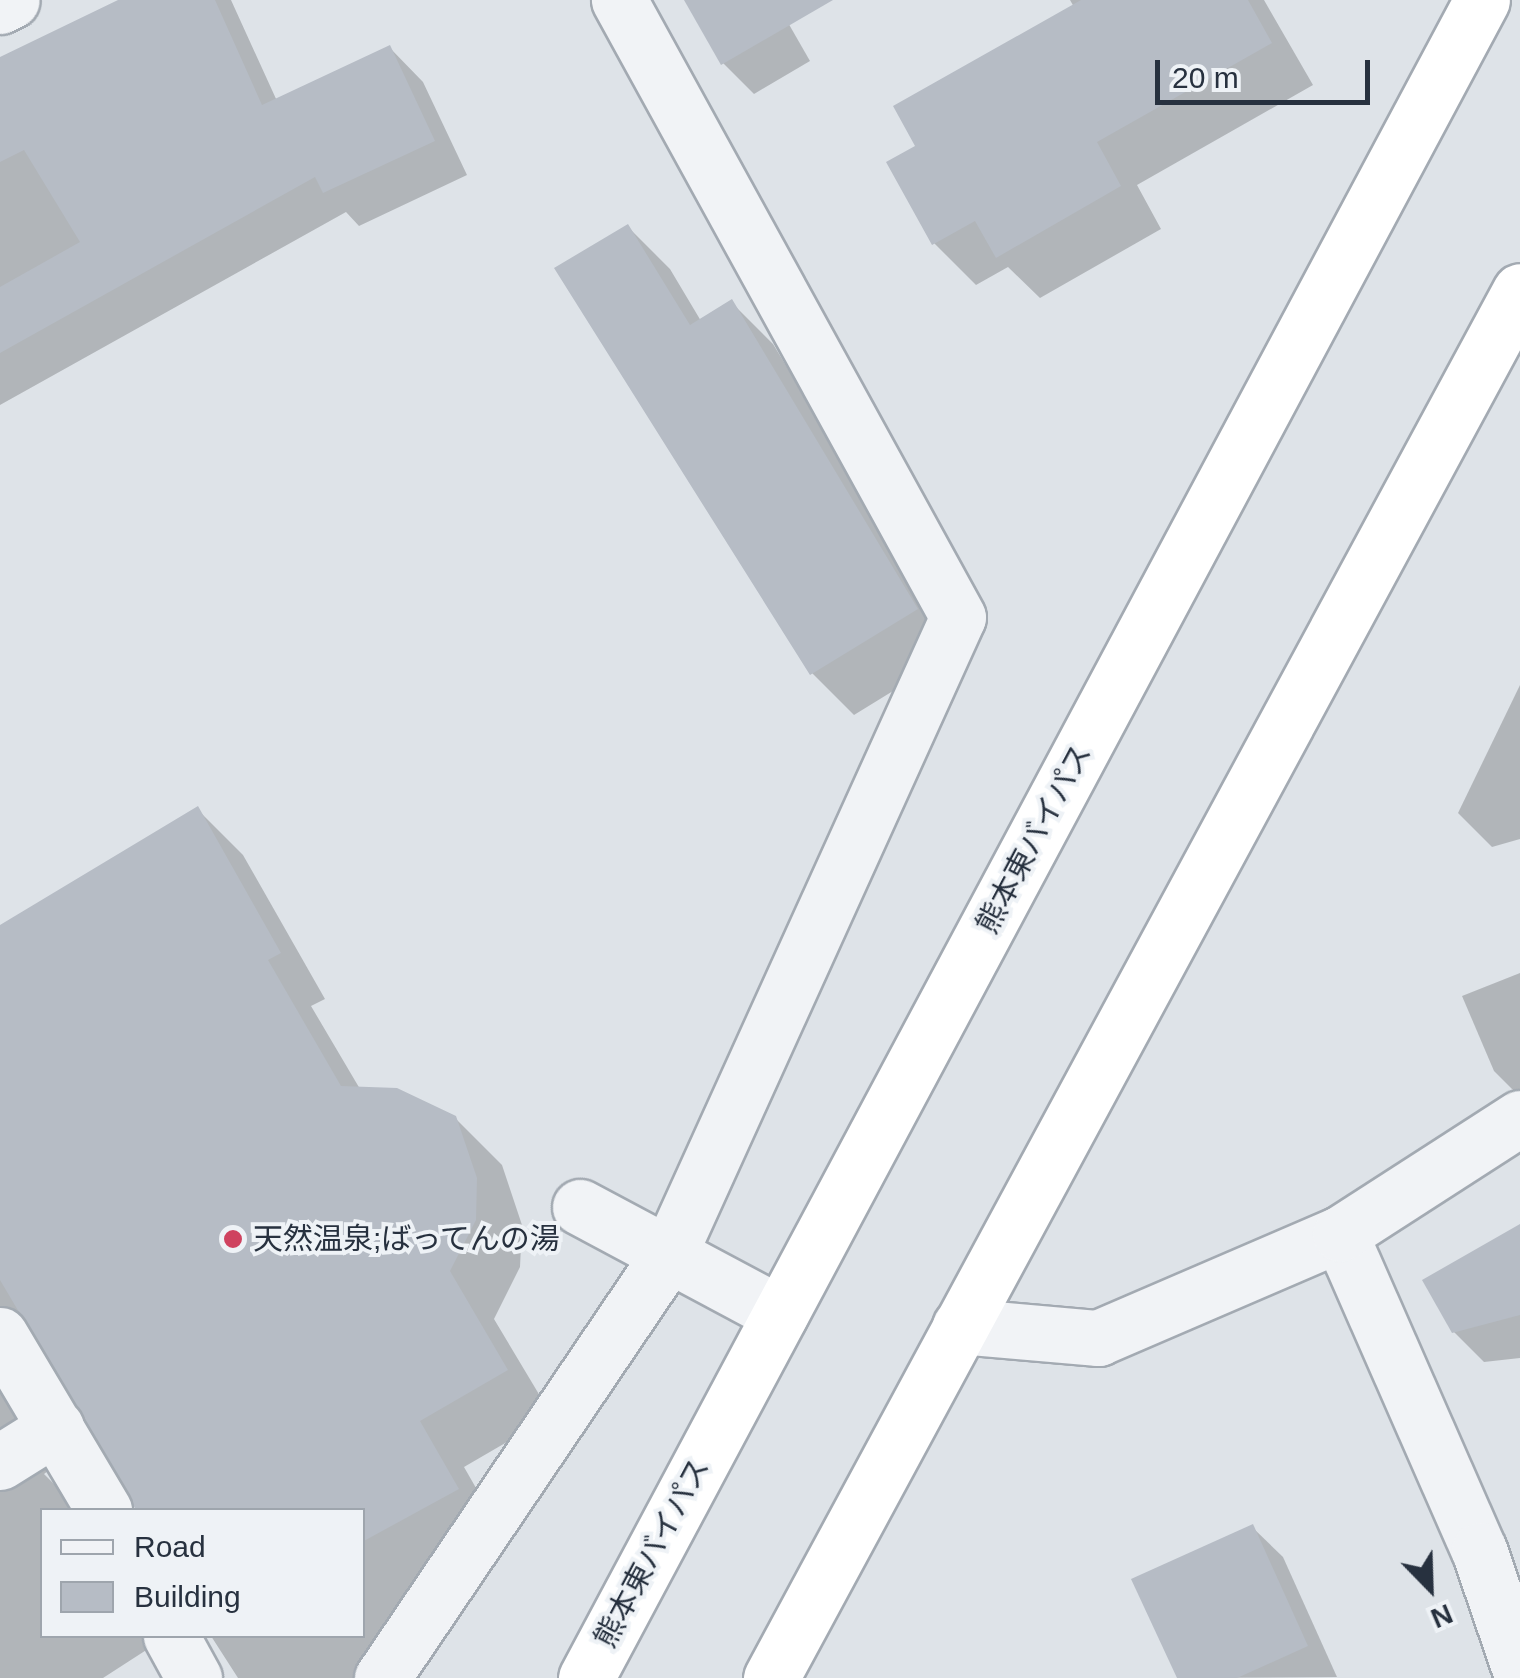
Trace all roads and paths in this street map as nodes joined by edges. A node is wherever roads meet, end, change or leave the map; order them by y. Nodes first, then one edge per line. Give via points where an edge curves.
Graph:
1 (12, 0) edge
2 (619, 0) edge
3 (1482, 0) edge
4 (0, 6) edge
5 (1520, 291) edge
6 (1520, 1118) edge
7 (580, 1207) dead end
8 (1340, 1234) junction
9 (669, 1254) junction
10 (780, 1314) junction
11 (960, 1326) junction
12 (0, 1335) edge
13 (56, 1427) junction
14 (0, 1462) edge
15 (103, 1508) edge
16 (172, 1638) edge
17 (1520, 1670) edge
18 (194, 1678) edge
19 (382, 1678) edge
20 (586, 1678) edge
21 (771, 1678) edge

1 - 4 street
2 - 9 street via 958,617
3 - 10 highway, 熊本東バイパス
5 - 11 highway
6 - 8 street
7 - 9 street
8 - 11 street via 1098,1338
8 - 17 street via 1479,1550
9 - 10 street
9 - 19 street
10 - 20 highway, 熊本東バイパス
11 - 21 highway
12 - 13 street
13 - 14 street
13 - 15 street
16 - 18 street

